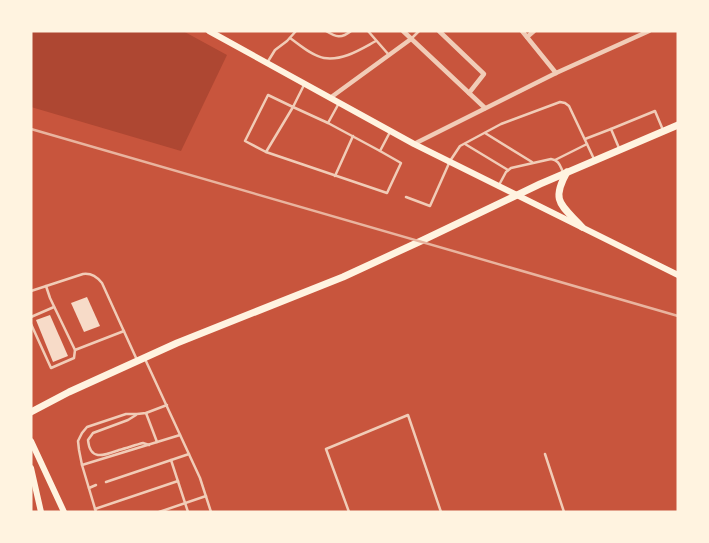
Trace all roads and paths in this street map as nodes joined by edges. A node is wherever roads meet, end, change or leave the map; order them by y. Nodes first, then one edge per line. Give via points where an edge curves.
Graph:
1 (209, 31) edge
2 (296, 31) edge
3 (326, 31) edge
4 (351, 31) edge
5 (368, 31) edge
6 (404, 31) edge
7 (419, 31) edge
8 (439, 31) edge
9 (522, 31) edge
10 (534, 31) edge
11 (649, 31) edge
12 (527, 37) junction
13 (290, 38) junction
14 (411, 39) junction
15 (376, 41) junction
16 (389, 55) junction
17 (267, 63) junction
18 (556, 73) junction
19 (305, 84) junction
20 (468, 93) junction
21 (330, 98) junction
22 (339, 103) junction
23 (293, 108) junction
24 (485, 108) junction
25 (328, 123) junction
26 (678, 125) edge
27 (611, 129) junction
28 (391, 131) junction
29 (664, 131) junction
30 (485, 133) junction
31 (353, 136) junction
32 (585, 139) junction
33 (414, 144) junction
34 (465, 144) junction
35 (587, 144) junction
36 (620, 150) junction
37 (380, 151) junction
38 (266, 152) junction
39 (555, 160) junction
40 (595, 160) junction
41 (450, 161) junction
42 (534, 163) junction
43 (508, 170) junction
44 (566, 173) junction
45 (335, 176) junction
46 (498, 186) junction
47 (518, 195) junction
48 (406, 196) dead end
49 (582, 228) junction
50 (678, 275) edge
51 (46, 286) junction
52 (31, 290) edge
53 (54, 307) junction
54 (31, 317) edge
55 (31, 324) edge
56 (124, 331) junction
57 (75, 350) junction
58 (141, 360) junction
59 (166, 405) junction
60 (31, 412) edge
61 (146, 413) junction
62 (137, 414) junction
63 (180, 435) junction
64 (31, 442) edge
65 (157, 442) junction
66 (149, 445) junction
67 (189, 454) junction
68 (545, 454) dead end
69 (171, 460) junction
70 (82, 465) junction
71 (31, 468) edge
72 (178, 481) junction
73 (106, 482) dead end
74 (96, 485) dead end
75 (89, 488) junction
76 (206, 496) junction
77 (185, 503) junction
78 (96, 510) edge
79 (41, 512) edge
80 (64, 512) edge
81 (159, 512) edge
82 (188, 512) edge
83 (211, 512) edge
84 (349, 512) edge
85 (441, 512) edge
86 (564, 512) edge

1 - 17 main road
2 - 13 lane
3 - 4 lane via 341,37
5 - 15 lane
6 - 14 street
7 - 14 lane
8 - 20 street via 484,74
9 - 12 street
10 - 12 street
11 - 18 street
12 - 18 street
13 - 15 lane via 323,58 343,57
13 - 17 lane via 275,50
14 - 16 street
14 - 20 street
15 - 16 lane
16 - 21 street
17 - 19 main road
18 - 24 street
19 - 21 main road
19 - 23 lane
20 - 24 street
21 - 22 main road
22 - 25 lane
22 - 28 main road
23 - 25 lane
23 - 38 lane
23 - 38 lane via 268,95 245,141
24 - 33 street
25 - 31 lane
26 - 29 main road
27 - 29 lane via 655,111
27 - 32 lane
27 - 36 lane
28 - 33 main road
28 - 37 lane
29 - 36 main road
30 - 32 lane via 560,102 568,106
30 - 34 lane
30 - 42 lane
31 - 37 lane
31 - 45 lane
32 - 35 lane
33 - 41 main road
34 - 41 lane
34 - 43 lane
35 - 39 lane
35 - 40 lane
36 - 40 main road
37 - 45 lane via 401,163 387,193
38 - 45 lane
39 - 42 lane
39 - 44 lane
40 - 44 main road
41 - 46 main road
41 - 48 lane via 430,206
42 - 43 lane
43 - 46 lane
44 - 47 main road
44 - 49 main road via 558,199
46 - 47 main road
47 - 49 main road
47 - 58 main road via 343,277
49 - 50 main road
51 - 52 lane
51 - 53 lane
51 - 56 lane via 83,274 96,276
53 - 54 lane
53 - 57 lane
55 - 57 lane via 51,368 74,358
56 - 57 lane
56 - 58 lane
58 - 59 lane
58 - 60 main road
59 - 61 lane
59 - 63 lane
61 - 62 lane
61 - 65 lane
62 - 66 lane via 93,433 88,447 98,456 143,443
62 - 70 lane via 126,414 87,427 78,441
63 - 65 lane
63 - 67 lane
64 - 80 main road
65 - 66 lane
66 - 70 lane
67 - 69 lane
67 - 76 lane
68 - 86 lane
69 - 72 lane
69 - 73 lane
70 - 75 lane
71 - 79 main road
72 - 77 lane
72 - 78 lane
74 - 75 lane
75 - 78 lane
76 - 77 lane
76 - 83 lane
77 - 81 lane
77 - 82 lane
84 - 85 lane via 326,449 408,415

